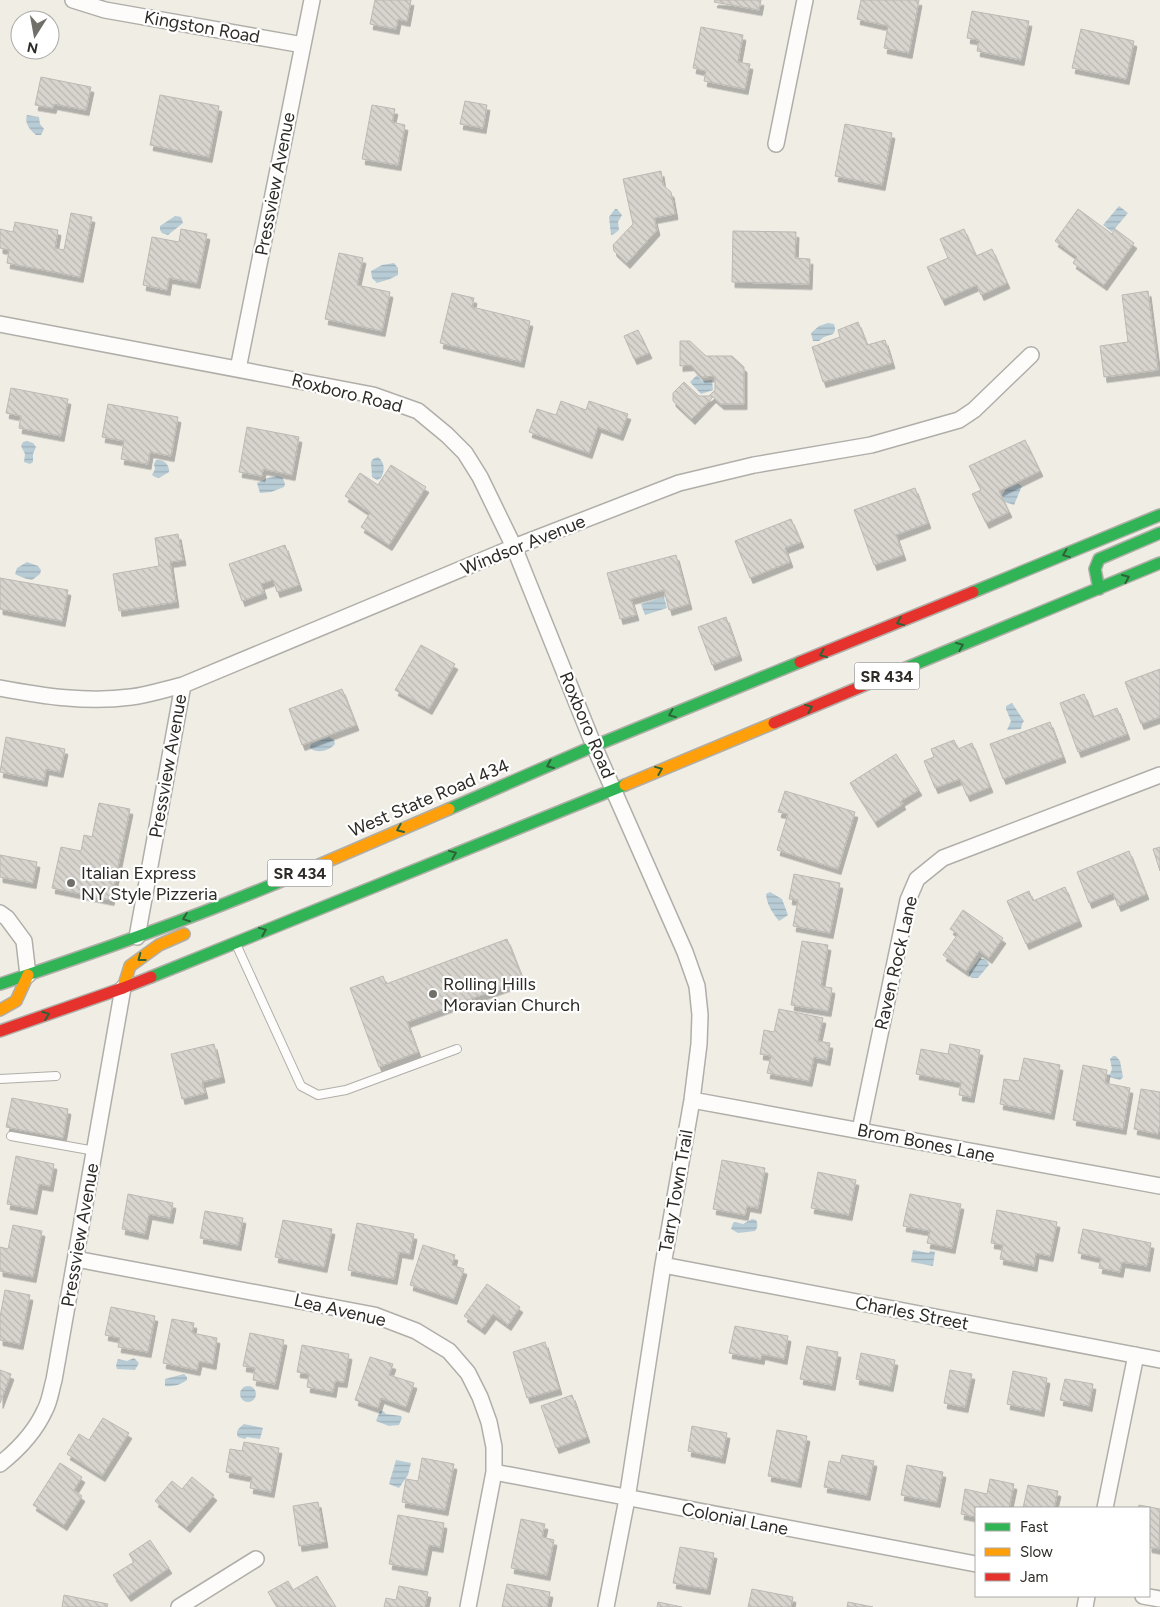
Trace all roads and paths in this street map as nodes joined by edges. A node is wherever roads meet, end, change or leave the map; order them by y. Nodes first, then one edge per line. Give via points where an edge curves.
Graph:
1 (73, 0) edge
2 (312, 0) edge
3 (806, 0) edge
4 (303, 45) junction
5 (776, 144) dead end
6 (0, 324) edge
7 (1031, 355) dead end
8 (238, 369) junction
9 (1160, 515) edge
10 (1160, 533) edge
11 (514, 547) junction
12 (1160, 563) edge
13 (1099, 589) junction
14 (183, 685) junction
15 (0, 688) edge
16 (594, 746) junction
17 (1160, 776) edge
18 (614, 789) junction
19 (258, 891) junction
20 (0, 913) edge
21 (229, 916) dead end
22 (194, 930) dead end
23 (137, 936) junction
24 (236, 942) junction
25 (28, 975) junction
26 (0, 984) edge
27 (123, 988) junction
28 (0, 1010) edge
29 (0, 1031) edge
30 (457, 1049) dead end
31 (56, 1076) dead end
32 (0, 1079) edge
33 (692, 1100) junction
34 (860, 1130) junction
35 (11, 1136) dead end
36 (94, 1151) junction
37 (1160, 1186) edge
38 (76, 1259) junction
39 (663, 1265) junction
40 (1136, 1355) junction
41 (1160, 1360) edge
42 (0, 1464) edge
43 (494, 1472) junction
44 (627, 1499) junction
45 (1105, 1507) edge
46 (256, 1559) dead end
47 (975, 1564) edge
48 (179, 1607) edge
49 (468, 1607) edge
50 (606, 1607) edge

1 - 4 street, Kingston Road via 105,10
2 - 4 street, Pressview Avenue
3 - 5 street
4 - 8 street, Pressview Avenue
6 - 8 street, Roxboro Road
7 - 11 street, Windsor Avenue via 974,410 959,420 871,446 754,465 679,483
8 - 11 street, Roxboro Road via 373,395 418,411 465,453
9 -> 16 main road, West State Road 434 / SR 434
10 - 13 main road via 1099,559 1095,569
11 - 14 street, Windsor Avenue
11 - 16 street, Roxboro Road
13 -> 12 main road, SR 434
18 -> 13 main road, SR 434
14 - 15 street, Windsor Avenue via 131,697 84,700
14 - 23 street, Pressview Avenue
16 - 18 street, Roxboro Road
16 -> 19 main road, West State Road 434 / SR 434
17 - 34 street, Raven Rock Lane via 943,858 917,879 908,900
24 -> 18 main road, SR 434
18 - 33 street, Tarry Town Trail via 697,986 699,1044
19 - 21 main road
19 -> 23 main road, West State Road 434 / SR 434
20 - 25 street via 8,918 24,940
22 -> 27 main road via 159,945 130,966
23 - 25 main road, West State Road 434 / SR 434
24 - 27 main road, SR 434
24 - 30 lane via 301,1086 318,1095 346,1090
25 - 26 main road, West State Road 434 / SR 434
25 - 28 main road via 16,1001
29 -> 27 main road, SR 434
27 - 36 street, Pressview Avenue
31 - 32 lane
33 - 34 street, Brom Bones Lane
33 - 39 street, Tarry Town Trail
34 - 37 street, Brom Bones Lane
35 - 36 lane
36 - 38 street, Pressview Avenue
38 - 42 street, Pressview Avenue via 46,1409 16,1452
38 - 43 street, Lea Avenue via 374,1315 416,1331 449,1351 468,1373 489,1422
39 - 40 street, Charles Street
39 - 44 street, Tarry Town Trail
40 - 41 street, Charles Street
40 - 45 street
43 - 44 street, Colonial Lane
43 - 49 street, Lea Avenue
44 - 47 street, Colonial Lane
44 - 50 street, Tarry Town Trail
46 - 48 street

